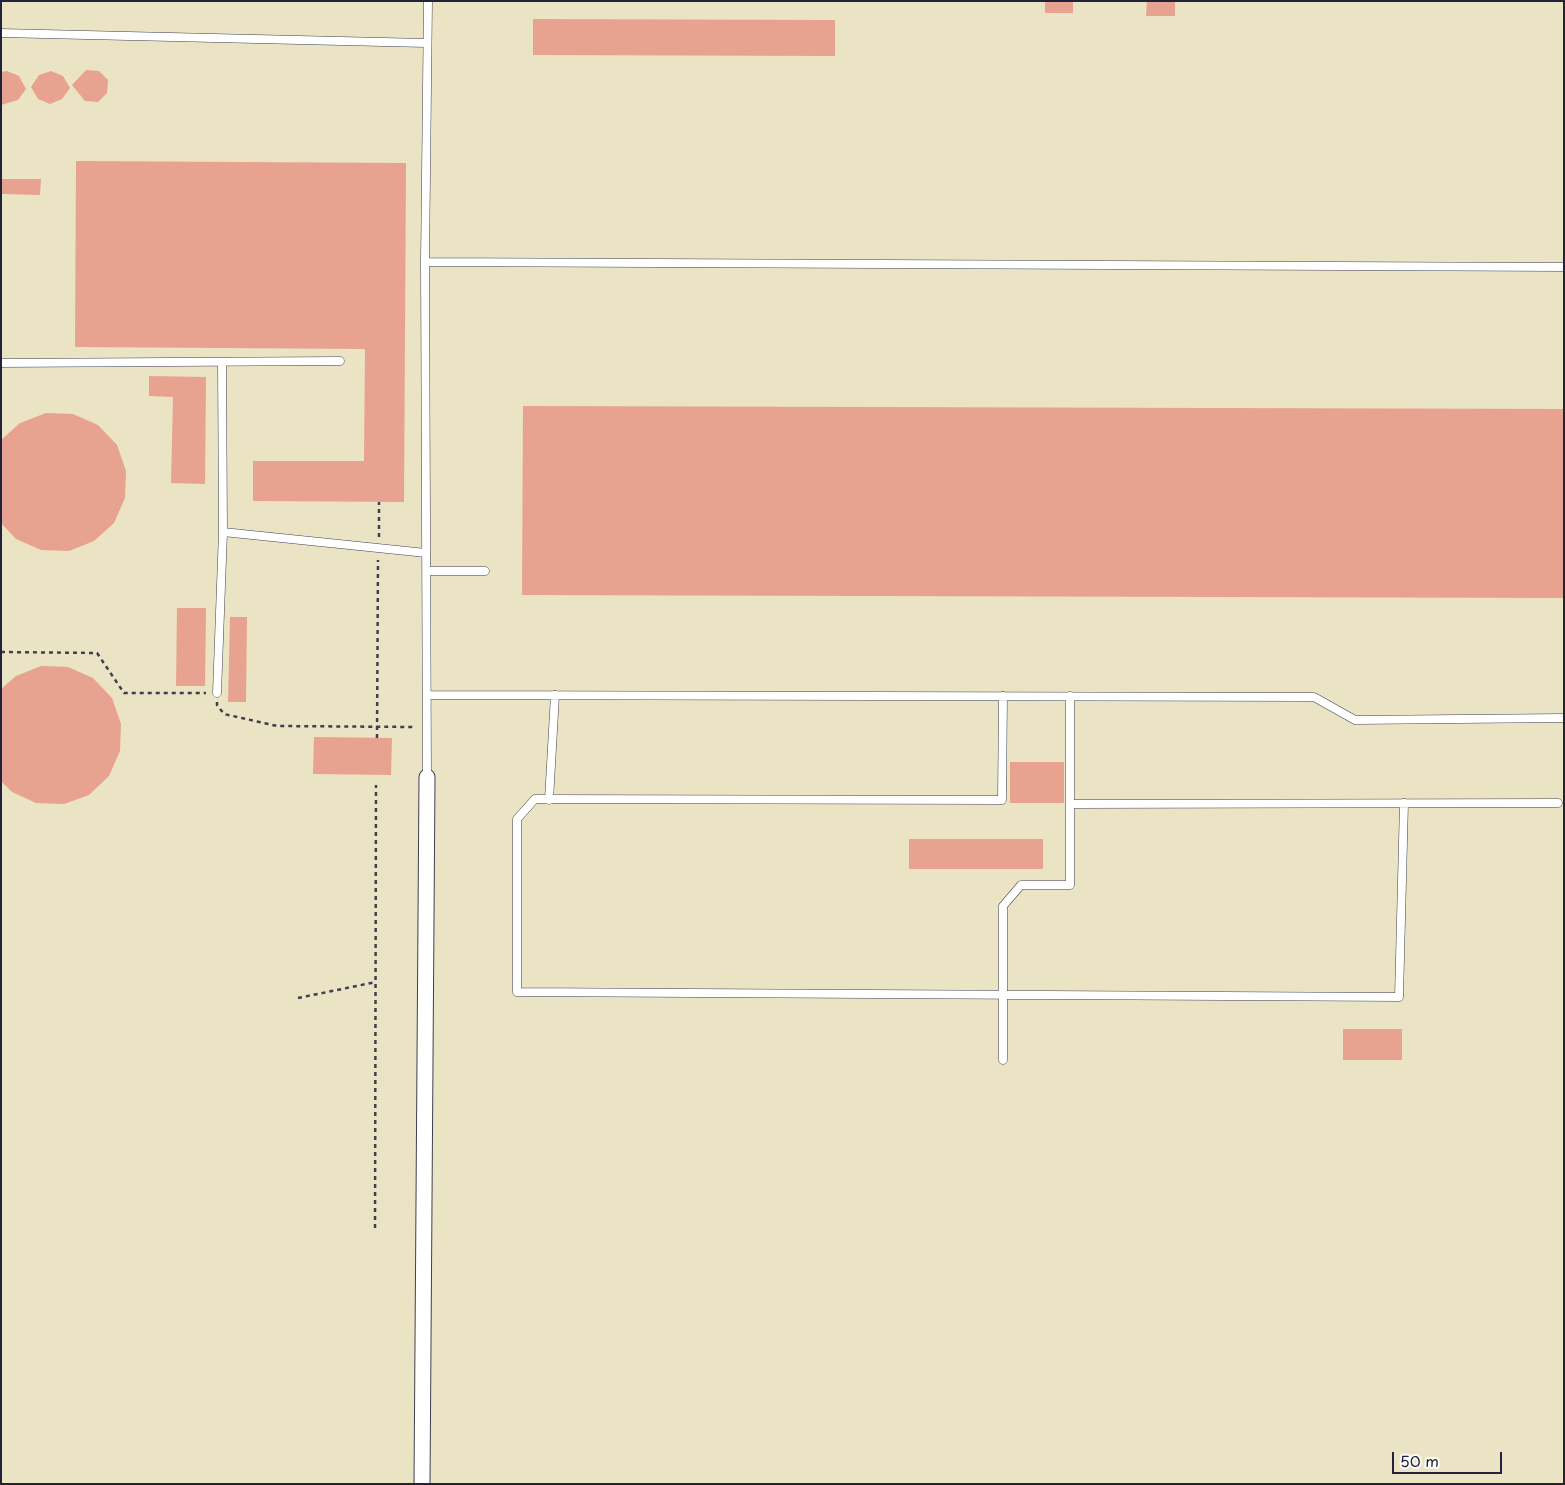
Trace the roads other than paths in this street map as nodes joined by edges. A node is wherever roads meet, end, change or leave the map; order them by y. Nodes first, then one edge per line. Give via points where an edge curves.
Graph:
1 (428, 1) edge
2 (1, 33) edge
3 (426, 44) junction
4 (425, 262) junction
5 (1564, 267) edge
6 (340, 361) dead end
7 (222, 362) junction
8 (1, 363) edge
9 (223, 532) junction
10 (426, 552) junction
11 (427, 571) junction
12 (485, 571) dead end
13 (217, 693) dead end
14 (427, 695) junction
15 (555, 695) junction
16 (1003, 696) junction
17 (1070, 696) junction
18 (1564, 718) edge
19 (428, 777) joint
20 (549, 800) junction
21 (1404, 803) junction
22 (1070, 804) junction
23 (1558, 804) dead end
24 (1003, 995) junction
25 (1003, 1060) dead end
26 (422, 1484) edge

1 - 3 lane
2 - 3 lane
3 - 4 lane
4 - 5 lane
4 - 10 lane
6 - 7 lane
7 - 8 lane
7 - 9 lane
9 - 10 lane
9 - 13 lane
10 - 11 lane
11 - 12 lane
11 - 14 lane
14 - 15 lane
14 - 19 lane
15 - 16 lane
15 - 20 lane
16 - 17 lane
16 - 20 lane via 1002,800
17 - 18 lane via 1314,697 1355,720
17 - 22 lane
19 - 26 street
20 - 24 lane via 535,800 517,819 517,992
21 - 22 lane
21 - 23 lane
21 - 24 lane via 1399,997
22 - 24 lane via 1070,885 1021,885 1002,906
24 - 25 lane

